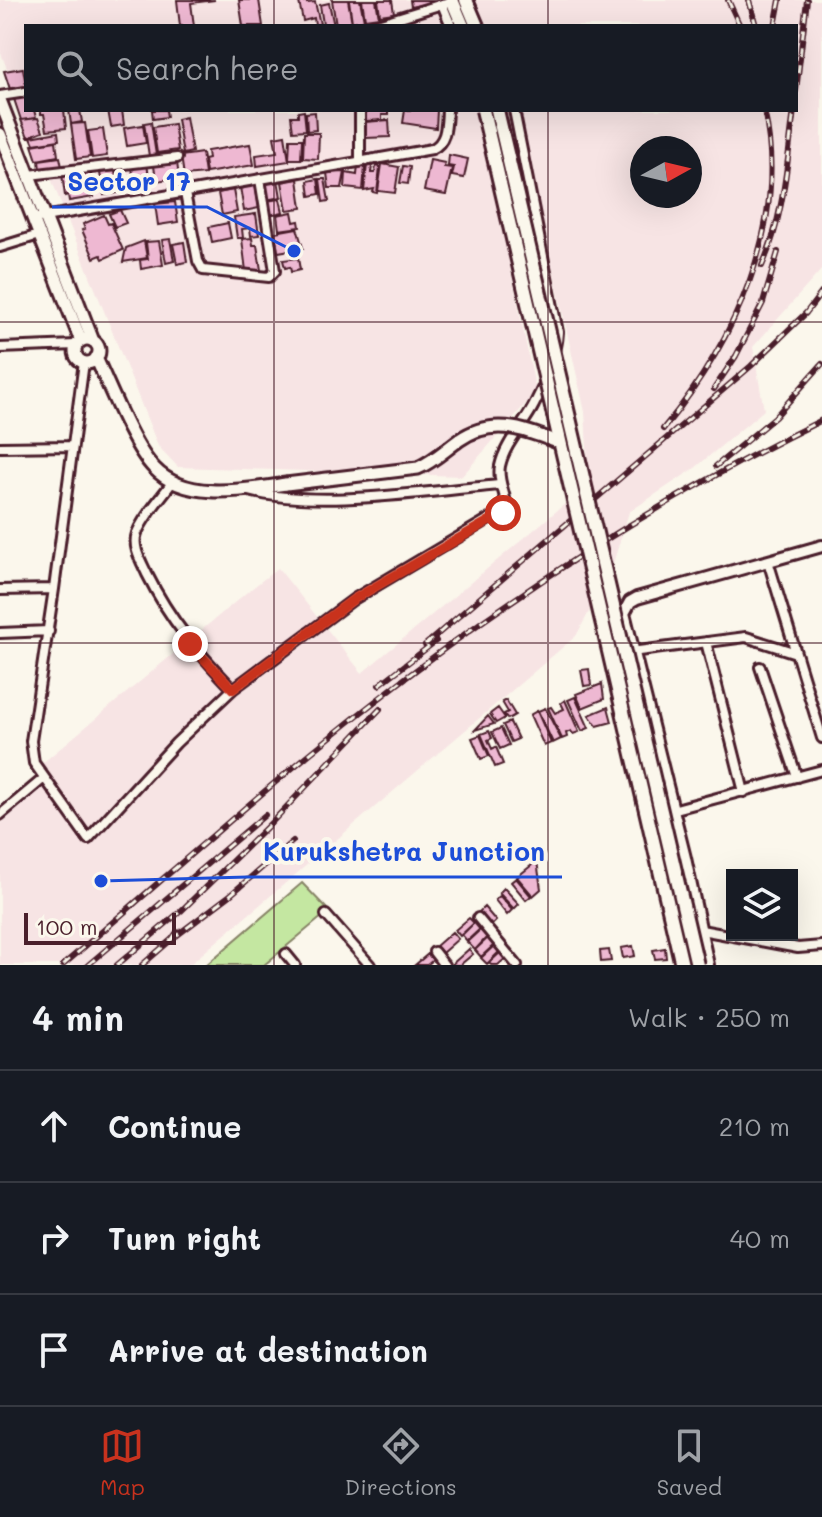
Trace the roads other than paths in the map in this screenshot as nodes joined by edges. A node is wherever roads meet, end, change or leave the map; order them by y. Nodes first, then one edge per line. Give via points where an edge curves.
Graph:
1 (466, 0) edge
2 (449, 2) edge
3 (378, 24) edge
4 (451, 24) edge
5 (462, 24) edge
6 (476, 24) edge
7 (24, 92) edge
8 (0, 98) edge
9 (360, 112) edge
10 (447, 112) edge
11 (483, 112) edge
12 (497, 112) edge
13 (514, 112) edge
14 (0, 134) edge
15 (177, 158) dead end
16 (360, 162) junction
17 (29, 175) junction
18 (260, 179) junction
19 (185, 193) junction
20 (46, 217) junction
21 (33, 219) junction
22 (39, 235) junction
23 (0, 247) edge
24 (83, 342) junction
25 (0, 348) edge
26 (96, 358) junction
27 (84, 362) junction
28 (560, 443) junction
29 (73, 446) junction
30 (0, 447) edge
31 (173, 481) junction
32 (501, 485) junction
33 (244, 490) junction
34 (822, 546) edge
35 (768, 561) junction
36 (54, 589) junction
37 (0, 590) edge
38 (49, 631) junction
39 (0, 633) edge
40 (706, 642) junction
41 (631, 652) junction
42 (796, 653) junction
43 (760, 667) dead end
44 (233, 689) junction
45 (822, 738) edge
46 (822, 770) edge
47 (797, 777) junction
48 (43, 779) junction
49 (744, 792) junction
50 (672, 810) junction
51 (0, 815) edge
52 (326, 915) dead end
53 (478, 918) dead end
54 (701, 930) junction
55 (822, 946) edge
56 (434, 952) dead end
57 (286, 954) dead end
58 (295, 965) edge
59 (370, 965) edge
60 (444, 965) edge
61 (517, 965) edge
62 (682, 965) edge
63 (697, 965) edge
64 (708, 965) edge

1 - 6 main road
2 - 3 street
2 - 4 street
2 - 5 main road
7 - 8 street
8 - 17 main road
9 - 16 street
10 - 16 street via 444,137 437,147
11 - 28 main road, bridge
12 - 63 main road, bridge
13 - 32 street via 558,332 535,404 501,463
14 - 21 main road
15 - 17 street
16 - 18 street
17 - 20 main road
18 - 19 street
18 - 19 street via 275,271 269,277 203,270
19 - 20 street
20 - 21 street
20 - 24 main road
21 - 22 main road
22 - 23 street
22 - 24 main road
24 - 25 street
24 - 26 main road via 98,351
24 - 27 main road via 76,355
26 - 27 main road
26 - 31 main road via 144,456
27 - 29 street
28 - 33 main road, bridge via 497,426 470,433 418,468
28 - 62 main road, bridge
29 - 30 street
29 - 36 street
31 - 33 main road via 207,490
31 - 44 street via 137,532 139,558 179,630
32 - 33 street via 348,498 294,498
32 - 44 street via 507,504 503,513 354,599
34 - 35 street
35 - 41 street via 630,602 624,613
35 - 42 street
36 - 37 street
36 - 38 street
38 - 39 street
38 - 48 street via 31,741
40 - 41 street
40 - 42 street via 746,637
40 - 49 street
41 - 50 street
42 - 45 street
43 - 47 street
44 - 48 street via 88,839
46 - 47 street
47 - 49 street
48 - 51 street
49 - 50 street
50 - 54 street
52 - 59 street
53 - 61 street
54 - 55 street via 798,948
54 - 64 street
56 - 60 street
57 - 58 street

